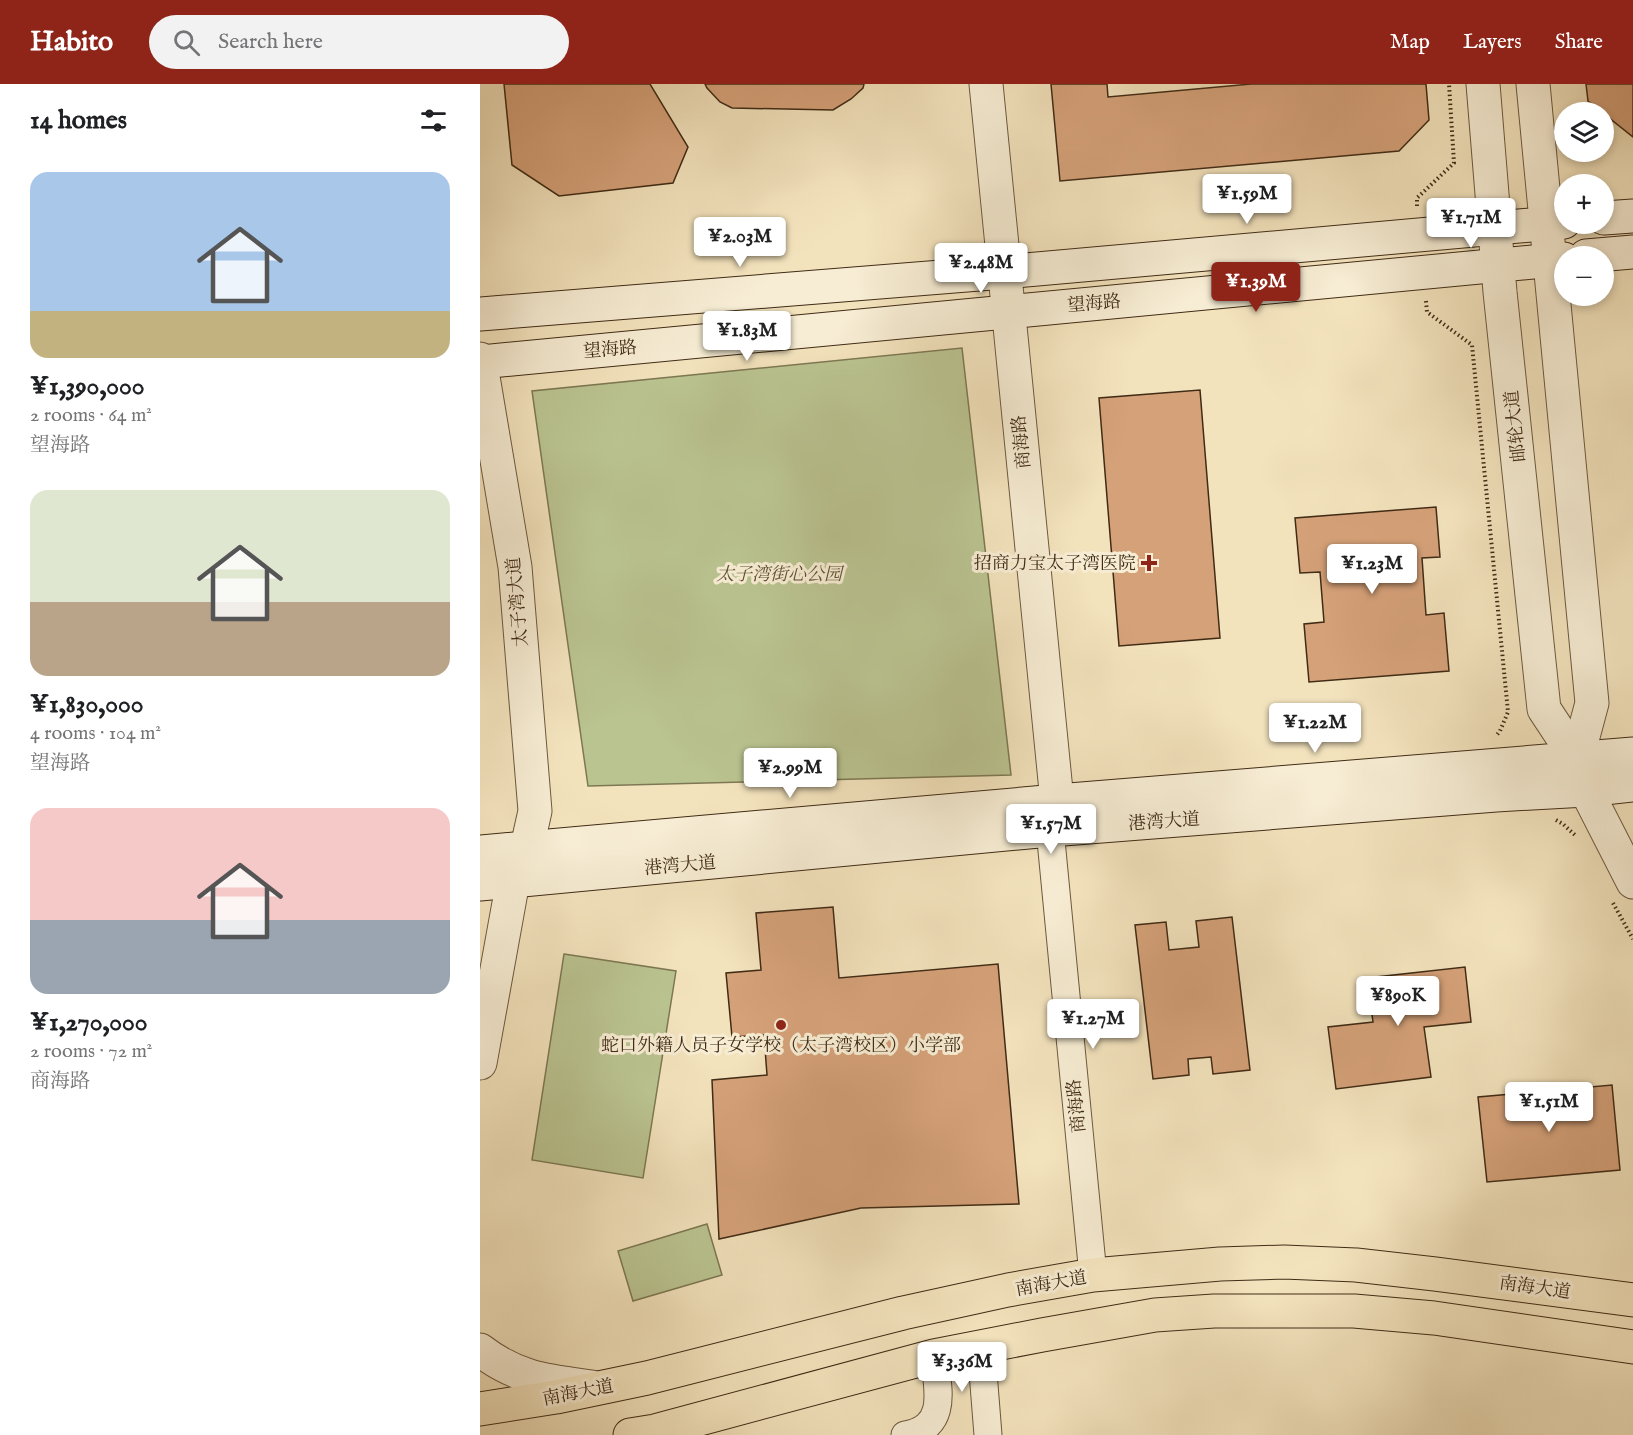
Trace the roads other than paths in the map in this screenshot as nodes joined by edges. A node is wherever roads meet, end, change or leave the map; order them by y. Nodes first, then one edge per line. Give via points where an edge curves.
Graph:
1 (986, 84) edge
2 (1483, 84) edge
3 (1533, 84) edge
4 (1633, 216) edge
5 (1554, 217) edge
6 (1614, 217) edge
7 (1554, 223) edge
8 (1495, 228) junction
9 (1633, 252) edge
10 (1614, 254) edge
11 (1554, 259) edge
12 (1498, 265) junction
13 (1004, 272) junction
14 (1561, 306) edge
15 (1008, 312) junction
16 (480, 314) edge
17 (480, 361) edge
18 (1633, 754) edge
19 (1577, 759) junction
20 (1633, 785) edge
21 (1586, 790) junction
22 (1054, 815) junction
23 (527, 847) junction
24 (480, 852) edge
25 (513, 881) junction
26 (480, 883) edge
27 (1620, 888) edge
28 (480, 1063) edge
29 (1093, 1275) junction
30 (1631, 1300) edge
31 (1629, 1346) edge
32 (981, 1347) junction
33 (480, 1350) edge
34 (934, 1356) junction
35 (600, 1388) junction
36 (480, 1409) edge
37 (630, 1435) edge
38 (905, 1435) edge
39 (987, 1435) edge

1 - 13 main road, 商海路
2 - 8 main road, 邮轮大道
3 - 5 main road
4 - 6 main road
7 - 8 main road
8 - 12 main road, 邮轮大道
8 - 13 main road
9 - 10 main road
11 - 12 main road, 望海路
12 - 15 main road, 望海路
12 - 19 main road, 邮轮大道 via 1544,709
13 - 15 main road, 商海路
13 - 16 main road
14 - 19 main road via 1592,702
15 - 17 main road, 望海路
15 - 22 main road, 商海路
17 - 23 main road, 太子湾大道 via 515,567 535,810
18 - 19 main road, 港湾大道
19 - 21 main road, 邮轮大道
19 - 22 main road, 港湾大道
20 - 21 main road, 港湾大道
21 - 22 main road, 港湾大道
21 - 27 main road, 邮轮大道
22 - 23 main road, 港湾大道
22 - 25 main road, 港湾大道
22 - 29 street, 商海路
23 - 24 main road, 港湾大道
23 - 25 main road, 太子湾大道
23 - 26 main road
25 - 26 main road, 港湾大道
25 - 28 main road, 太子湾大道
29 - 30 main road, 南海大道 via 1220,1264 1356,1265
29 - 35 main road, 南海大道 via 903,1313
30 - 31 main road
31 - 32 main road via 1434,1318 1354,1311 1261,1310 1155,1315
32 - 34 main road
32 - 39 street
33 - 35 main road via 517,1372 543,1381
34 - 37 main road
34 - 38 street via 939,1402 936,1413 924,1428
35 - 36 main road, 南海大道

